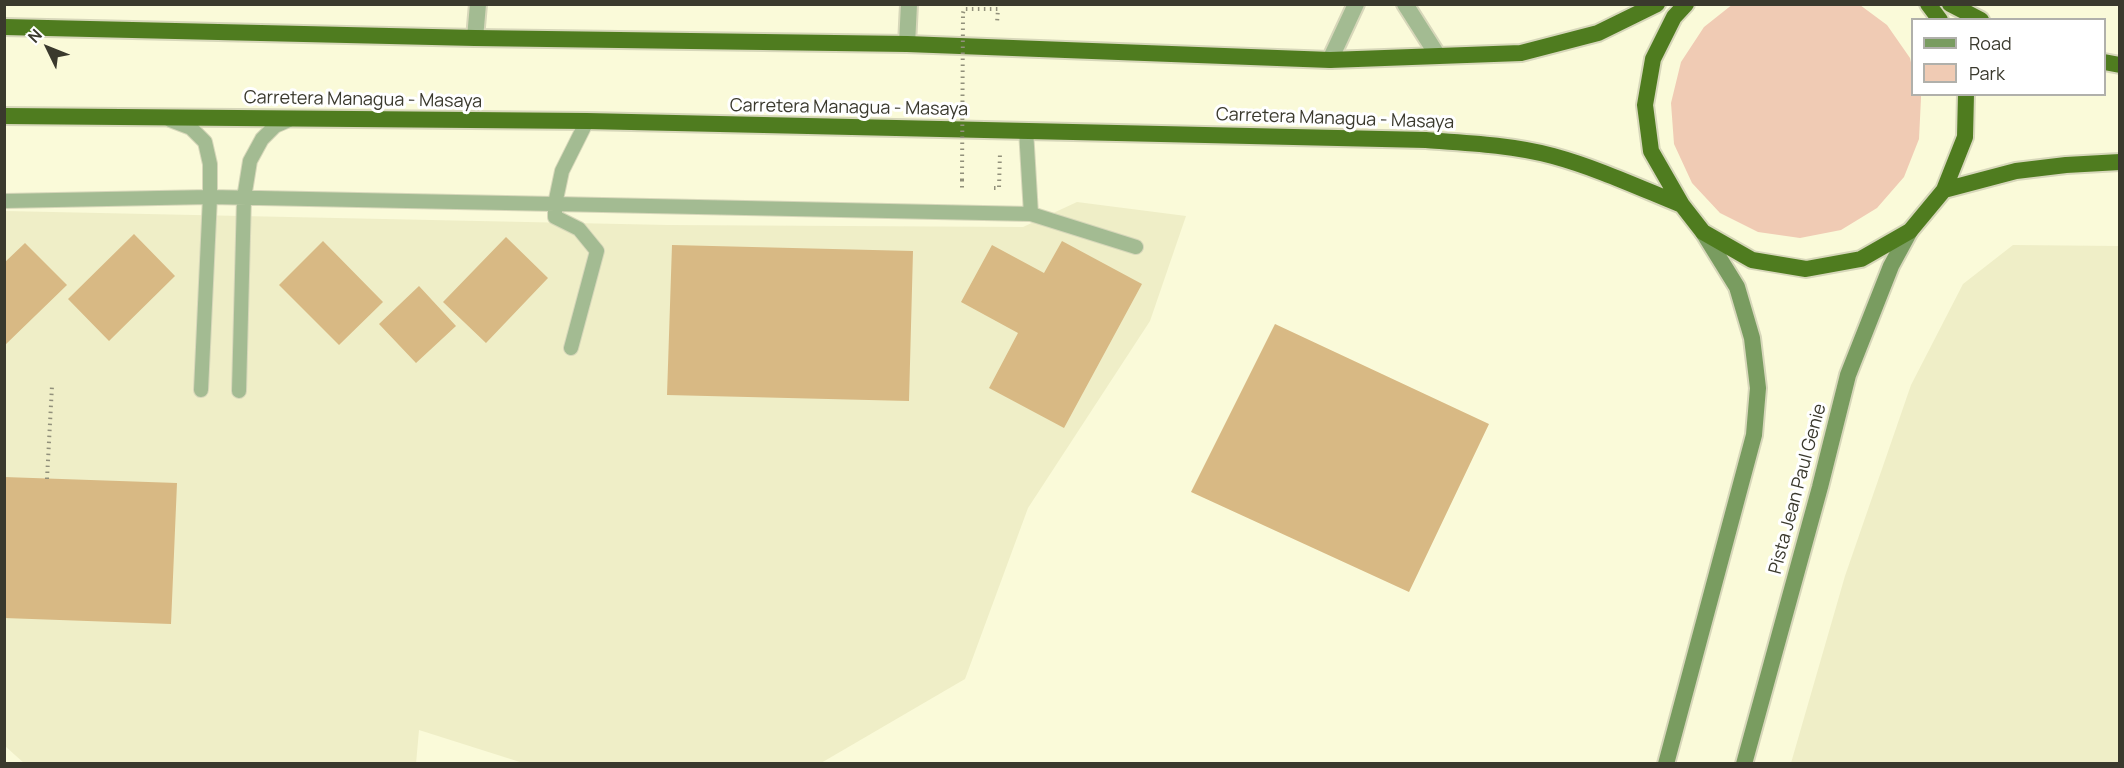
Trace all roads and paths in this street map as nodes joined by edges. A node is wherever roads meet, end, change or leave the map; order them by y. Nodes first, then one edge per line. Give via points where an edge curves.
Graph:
1 (478, 4) edge
2 (909, 4) edge
3 (1356, 4) edge
4 (1405, 4) edge
5 (1657, 4) edge
6 (1686, 4) edge
7 (1928, 4) edge
8 (1950, 4) edge
9 (998, 9) dead end
10 (1938, 18) edge
11 (1977, 18) edge
12 (4, 27) edge
13 (475, 38) junction
14 (907, 45) junction
15 (1438, 56) junction
16 (1330, 60) junction
17 (1966, 96) edge
18 (4, 116) edge
19 (162, 117) junction
20 (292, 118) junction
21 (586, 122) junction
22 (1000, 129) junction
23 (1026, 130) junction
24 (2120, 162) edge
25 (962, 188) dead end
26 (999, 188) dead end
27 (1944, 190) junction
28 (210, 197) junction
29 (244, 198) junction
30 (5, 201) edge
31 (555, 204) junction
32 (1682, 205) junction
33 (1031, 214) junction
34 (1910, 231) junction
35 (1703, 232) junction
36 (1136, 247) dead end
37 (570, 348) dead end
38 (52, 386) dead end
39 (201, 390) dead end
40 (239, 391) dead end
41 (47, 479) dead end
42 (1666, 764) edge
43 (1744, 764) edge

1 - 13 street
2 - 14 street
3 - 16 street
4 - 15 street
5 - 15 highway via 1598,33 1521,53
6 - 32 highway via 1674,17 1653,59 1646,105 1651,152
7 - 10 highway
8 - 11 highway
9 - 25 path, bridge via 964,9 963,13
12 - 13 highway
13 - 14 highway
14 - 16 highway
15 - 16 highway
17 - 27 highway via 1965,137
18 - 19 highway, Carretera Managua - Masaya
19 - 20 highway, Carretera Managua - Masaya
19 - 28 lane via 191,128 205,142
20 - 21 highway, Carretera Managua - Masaya
20 - 29 lane via 275,126 262,139 250,160
21 - 22 highway, Carretera Managua - Masaya
21 - 31 lane via 562,171
22 - 23 highway, Carretera Managua - Masaya
22 - 26 path
23 - 32 highway, Carretera Managua - Masaya via 1478,143 1552,156
23 - 33 lane
24 - 27 highway via 2016,171
27 - 34 highway
28 - 29 lane
28 - 30 lane
28 - 39 lane
29 - 31 lane
29 - 40 lane
31 - 33 lane
31 - 37 lane via 555,218 579,229 597,251
32 - 35 highway
33 - 36 lane
34 - 35 highway via 1862,259 1806,269 1752,260
34 - 43 main road, Pista Jean Paul Genie via 1891,266 1848,375
35 - 42 main road via 1737,287 1752,338 1758,388 1754,435
38 - 41 path

